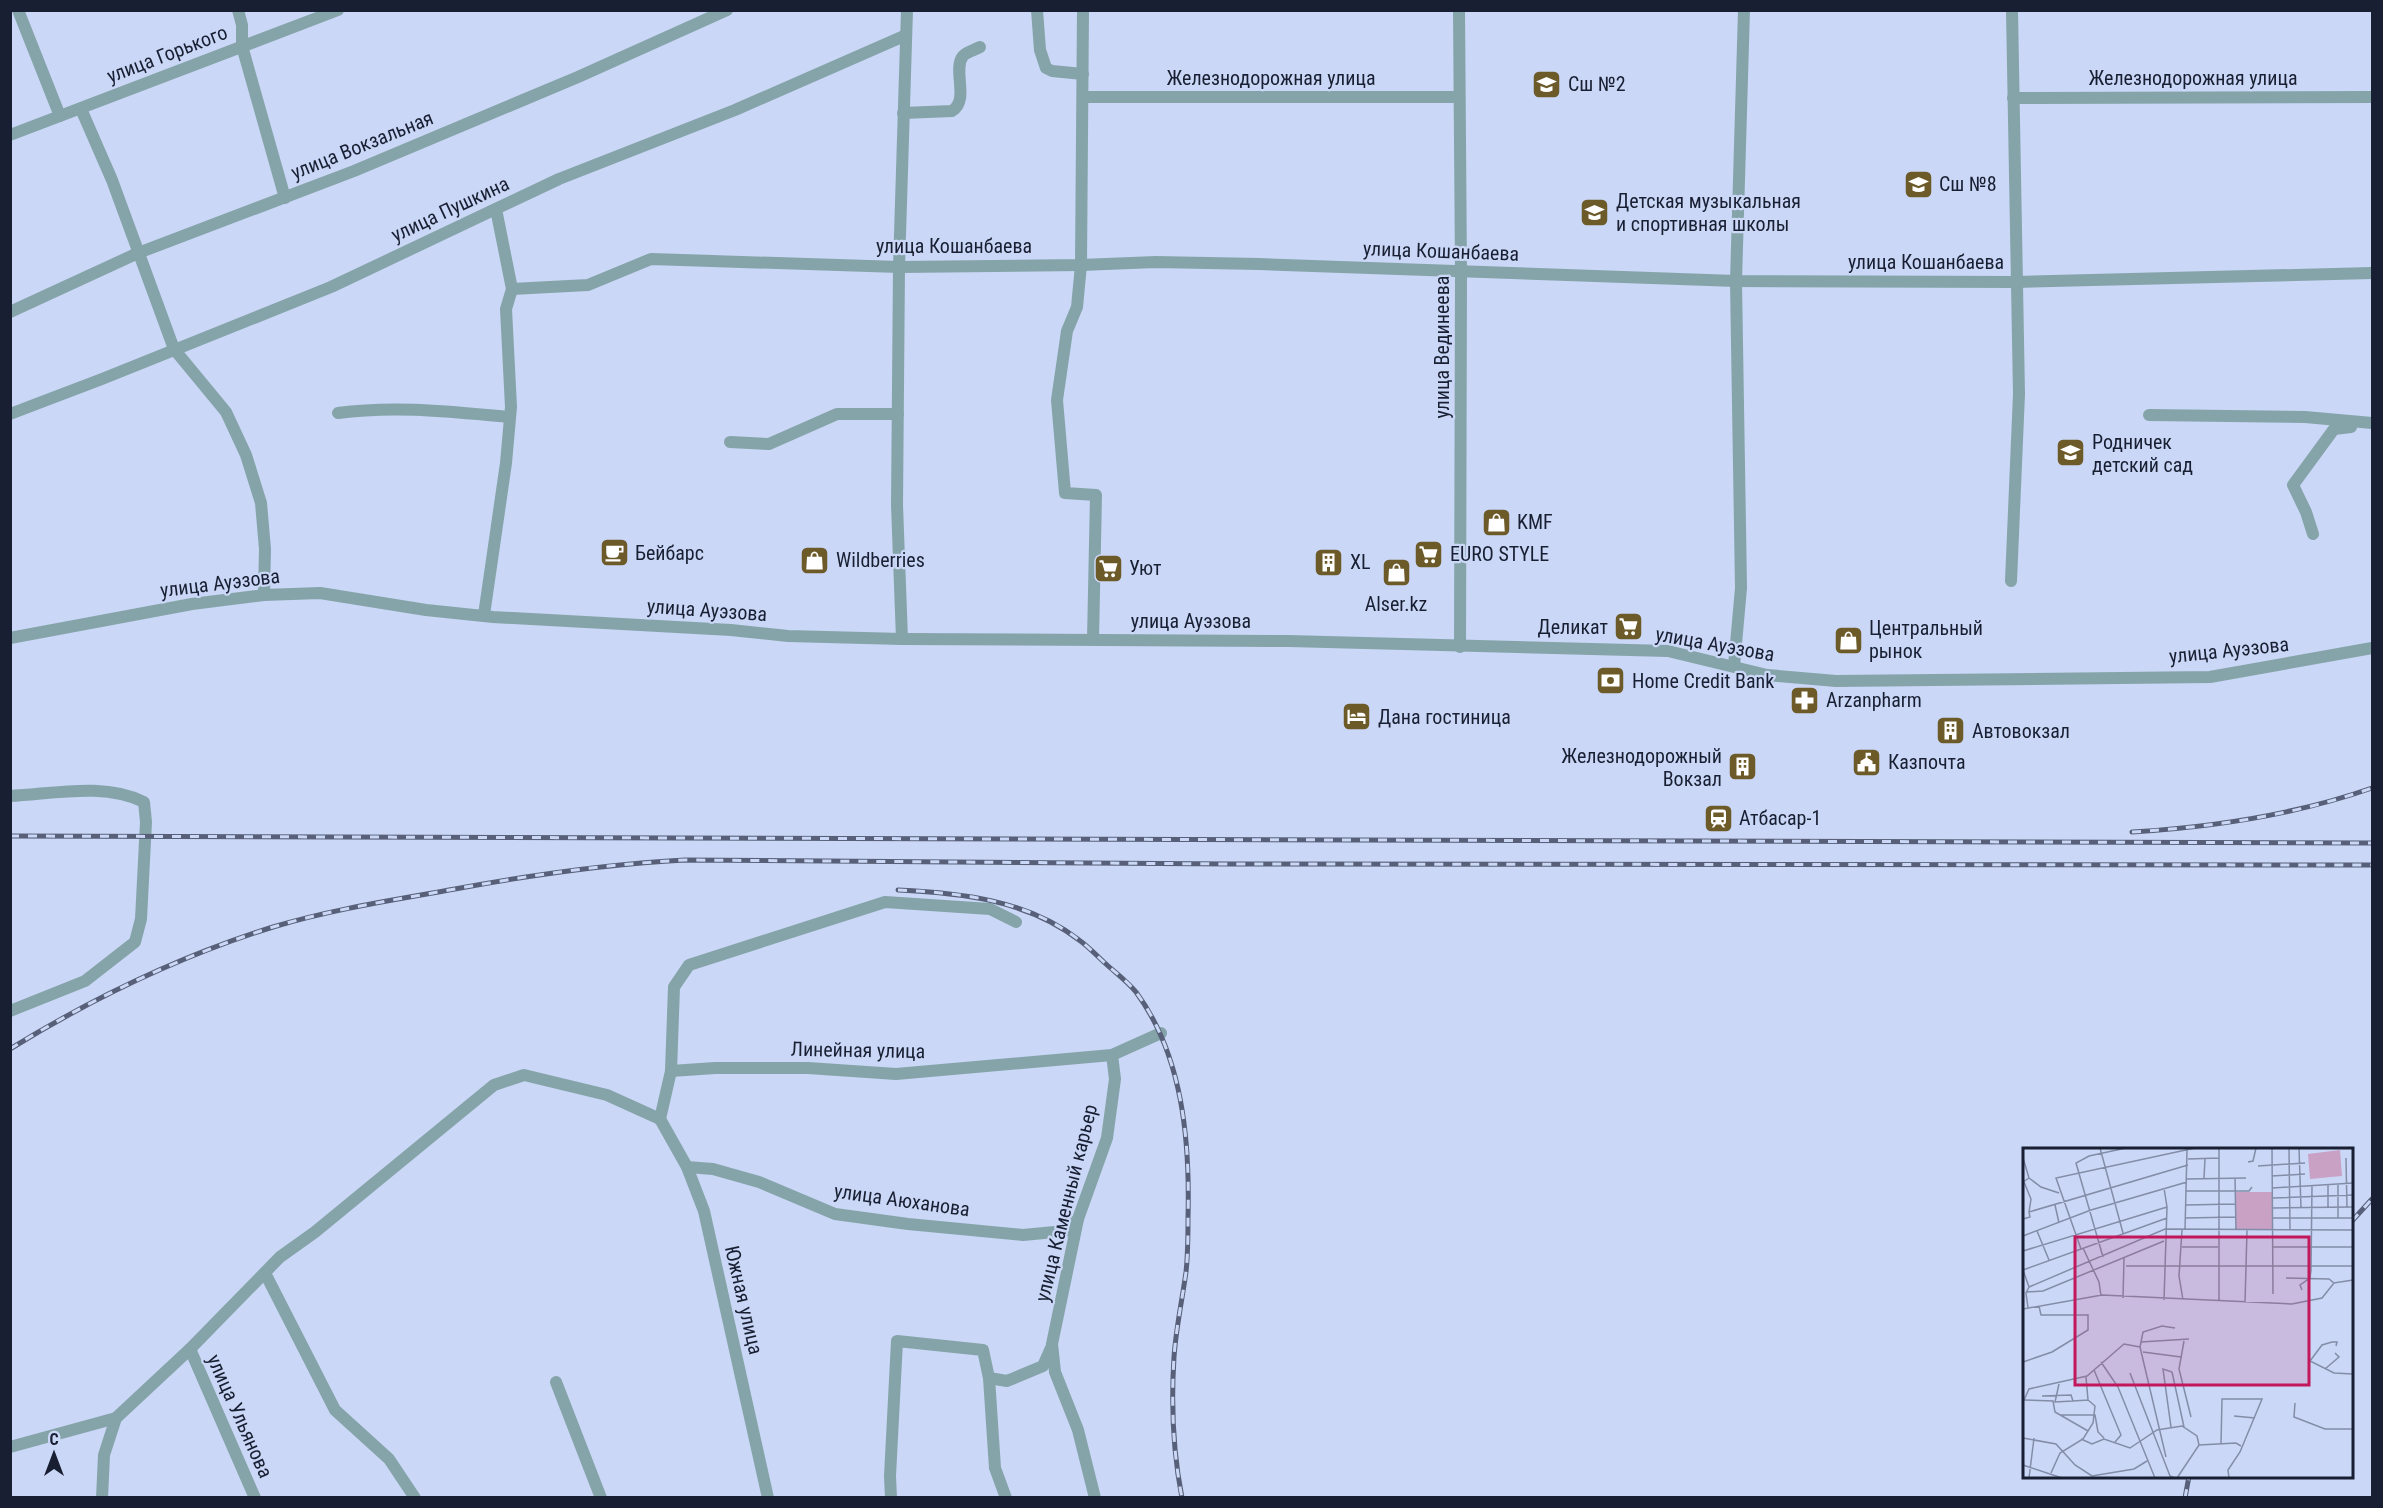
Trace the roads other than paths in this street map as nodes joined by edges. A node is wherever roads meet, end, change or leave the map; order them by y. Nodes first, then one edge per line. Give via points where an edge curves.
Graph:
1 (18, 10) edge
2 (238, 10) edge
3 (338, 10) edge
4 (727, 10) edge
5 (907, 10) edge
6 (1037, 10) edge
7 (1083, 10) edge
8 (1459, 10) edge
9 (1744, 10) edge
10 (2012, 10) edge
11 (904, 36) junction
12 (242, 46) junction
13 (980, 47) dead end
14 (1083, 74) junction
15 (1083, 97) junction
16 (1459, 97) junction
17 (2373, 97) edge
18 (2013, 98) junction
19 (81, 109) junction
20 (903, 112) junction
21 (60, 116) junction
22 (10, 135) edge
23 (285, 198) junction
24 (496, 209) junction
25 (138, 253) junction
26 (1081, 265) junction
27 (899, 267) junction
28 (1461, 272) junction
29 (2373, 273) edge
30 (1736, 281) junction
31 (2016, 282) junction
32 (513, 289) junction
33 (10, 312) edge
34 (174, 349) junction
35 (339, 413) dead end
36 (10, 414) edge
37 (898, 414) junction
38 (2149, 415) dead end
39 (510, 417) junction
40 (2372, 423) edge
41 (730, 442) dead end
42 (2313, 534) dead end
43 (2011, 581) dead end
44 (264, 595) junction
45 (484, 615) junction
46 (10, 638) edge
47 (902, 639) junction
48 (1093, 640) junction
49 (1460, 647) junction
50 (2373, 648) edge
51 (1734, 666) junction
52 (10, 796) edge
53 (1016, 922) dead end
54 (10, 1011) edge
55 (1161, 1033) dead end
56 (1112, 1055) junction
57 (671, 1071) junction
58 (660, 1119) junction
59 (687, 1167) junction
60 (1078, 1219) junction
61 (265, 1273) junction
62 (1052, 1344) junction
63 (190, 1349) junction
64 (989, 1378) junction
65 (556, 1382) dead end
66 (116, 1418) junction
67 (10, 1447) edge
68 (102, 1497) edge
69 (255, 1497) edge
70 (415, 1497) edge
71 (600, 1497) edge
72 (768, 1497) edge
73 (891, 1497) edge
74 (1006, 1497) edge
75 (1095, 1497) edge

1 - 21 street
2 - 12 street
3 - 12 street, улица Горького
4 - 23 street, улица Вокзальная via 578,77
5 - 11 street
6 - 14 street via 1040,50 1046,68
7 - 14 street
8 - 16 street, улица Вединеева
9 - 30 street
10 - 18 street
11 - 20 street
11 - 24 street, улица Пушкина via 735,110 559,179
12 - 19 street, улица Горького
12 - 23 street
13 - 20 street via 961,60 956,109
14 - 15 street
15 - 16 street, Железнодорожная улица
15 - 26 street
16 - 28 street, улица Вединеева
17 - 18 street, Железнодорожная улица
18 - 31 street
19 - 21 street, улица Горького
19 - 25 street
20 - 27 street
21 - 22 street, улица Горького
23 - 25 street, улица Вокзальная
24 - 32 street
24 - 34 street, улица Пушкина via 332,287
25 - 33 street, улица Вокзальная
25 - 34 street
26 - 27 street, улица Кошанбаева
26 - 28 street, улица Кошанбаева via 1156,262
26 - 48 street via 1077,307 1067,331 1057,400 1065,493 1096,495
27 - 32 street, улица Кошанбаева via 651,260 588,285
27 - 37 street
28 - 30 street, улица Кошанбаева
28 - 49 street, улица Вединеева
29 - 31 street, улица Кошанбаева
30 - 31 street, улица Кошанбаева
30 - 51 street via 1741,588
31 - 43 street via 2019,394
32 - 39 street via 506,309
34 - 36 street, улица Пушкина
34 - 44 street via 226,412 246,455 261,503
35 - 39 street via 367,409 437,410
37 - 41 street via 837,414 769,444
37 - 47 street
38 - 40 street via 2305,417
39 - 45 street
40 - 42 street via 2334,429 2293,485
44 - 45 street, улица Ауэзова via 320,593
44 - 46 street, улица Ауэзова via 192,604
45 - 47 street, улица Ауэзова via 788,636
47 - 48 street, улица Ауэзова
48 - 49 street, улица Ауэзова
49 - 51 street, улица Ауэзова via 1668,651
50 - 51 street, улица Ауэзова via 2210,677 1836,681 1767,675
52 - 54 street via 104,791 130,795 144,802 146,822 141,919 135,942 86,981
53 - 57 street via 990,909 885,903 689,965 674,987
55 - 56 street, Линейная улица
56 - 57 street, Линейная улица via 896,1074 808,1068
56 - 60 street, улица Каменный карьер via 1115,1079 1107,1137
57 - 58 street
58 - 59 street, Южная улица
58 - 61 street via 607,1095 524,1076 494,1085
59 - 60 street, улица Аюханова via 713,1169 759,1182 835,1214 1023,1234 1065,1231
59 - 72 street, Южная улица via 704,1211
60 - 62 street, улица Каменный карьер
61 - 63 street
61 - 70 street via 335,1410 389,1459
62 - 64 street via 1043,1366 1007,1381
62 - 75 street, улица Каменный карьер via 1055,1372 1078,1431
63 - 66 street
63 - 69 street, улица Ульянова
64 - 73 street via 983,1350 897,1341
64 - 74 street via 995,1468
65 - 71 street
66 - 67 street
66 - 68 street via 104,1455

